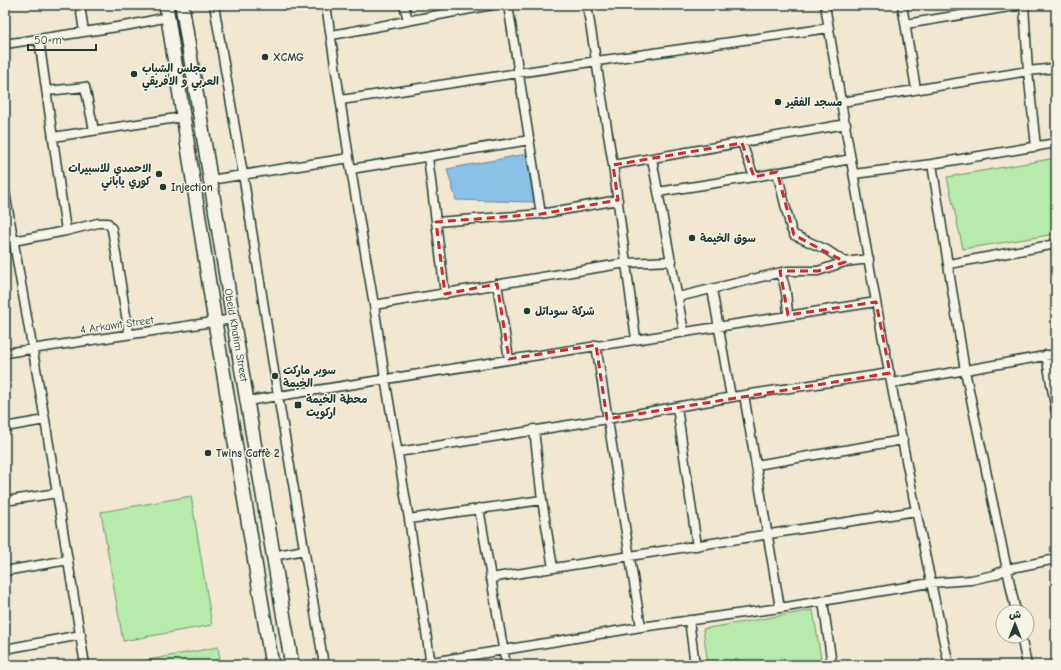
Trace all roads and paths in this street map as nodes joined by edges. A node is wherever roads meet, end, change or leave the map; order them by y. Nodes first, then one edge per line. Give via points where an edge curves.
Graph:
1 (80, 5) edge
2 (182, 5) edge
3 (214, 5) edge
4 (326, 5) edge
5 (404, 5) edge
6 (492, 5) edge
7 (508, 5) edge
8 (587, 5) edge
9 (825, 5) edge
10 (902, 5) edge
11 (1022, 5) edge
12 (167, 11) edge
13 (408, 20) junction
14 (906, 24) junction
15 (829, 28) junction
16 (84, 32) junction
17 (332, 35) junction
18 (39, 39) junction
19 (5, 44) edge
20 (597, 61) junction
21 (1056, 68) edge
22 (1028, 71) junction
23 (519, 73) junction
24 (916, 89) junction
25 (46, 91) junction
26 (341, 100) junction
27 (842, 102) junction
28 (183, 116) junction
29 (846, 124) junction
30 (94, 130) junction
31 (53, 137) junction
32 (530, 140) junction
33 (742, 143) junction
34 (1056, 143) edge
35 (1036, 147) junction
36 (428, 157) junction
37 (349, 158) junction
38 (652, 159) junction
39 (851, 159) junction
40 (932, 164) junction
41 (613, 165) junction
42 (351, 169) junction
43 (777, 172) junction
44 (243, 174) junction
45 (854, 174) junction
46 (754, 177) junction
47 (210, 180) junction
48 (5, 192) edge
49 (658, 192) junction
50 (618, 200) junction
51 (541, 214) junction
52 (436, 222) junction
53 (66, 231) junction
54 (13, 241) junction
55 (1056, 244) edge
56 (869, 259) junction
57 (672, 262) junction
58 (845, 262) junction
59 (626, 263) junction
60 (949, 264) junction
61 (778, 273) junction
62 (497, 284) junction
63 (712, 289) junction
64 (444, 294) junction
65 (678, 297) junction
66 (876, 302) junction
67 (374, 305) junction
68 (788, 315) junction
69 (233, 320) junction
70 (215, 322) junction
71 (719, 326) junction
72 (684, 332) junction
73 (129, 334) junction
74 (636, 339) junction
75 (596, 345) junction
76 (32, 349) junction
77 (5, 352) edge
78 (1056, 354) edge
79 (1046, 355) junction
80 (509, 359) junction
81 (965, 370) junction
82 (890, 373) junction
83 (385, 378) junction
84 (892, 383) junction
85 (744, 395) junction
86 (278, 396) junction
87 (731, 397) junction
88 (247, 401) junction
89 (677, 407) junction
90 (1056, 411) edge
91 (607, 419) junction
92 (45, 420) junction
93 (5, 426) edge
94 (534, 429) junction
95 (903, 440) junction
96 (398, 452) junction
97 (756, 465) junction
98 (57, 493) junction
99 (542, 500) junction
100 (5, 501) edge
101 (479, 508) junction
102 (916, 511) junction
103 (409, 519) junction
104 (768, 535) junction
105 (697, 546) junction
106 (304, 550) junction
107 (273, 556) junction
108 (630, 557) junction
109 (1056, 559) edge
110 (68, 560) junction
111 (553, 568) junction
112 (1007, 569) junction
113 (5, 571) edge
114 (490, 578) junction
115 (930, 582) junction
116 (823, 600) junction
117 (1014, 604) edge
118 (780, 608) junction
119 (689, 620) junction
120 (641, 627) junction
121 (81, 635) junction
122 (1023, 644) edge
123 (5, 649) edge
124 (503, 649) junction
125 (431, 664) edge
126 (85, 665) edge
127 (272, 665) edge
128 (292, 665) edge
129 (324, 665) edge
130 (414, 665) edge
131 (506, 665) edge
132 (695, 665) edge
133 (832, 665) edge
134 (949, 665) edge
135 (1027, 665) edge

1 - 16 street
2 - 47 main road, Obeid Khatim Street
3 - 44 street
4 - 17 street
5 - 13 street
6 - 13 street
7 - 23 street
8 - 20 street
9 - 15 street
10 - 14 street
11 - 14 street
11 - 22 street
12 - 16 street via 130,25
12 - 28 main road, Obeid Khatim Street
13 - 17 street
14 - 24 street
15 - 20 street
15 - 27 street
16 - 18 street
17 - 26 street
18 - 19 street
18 - 25 street
20 - 23 street
20 - 41 street
21 - 22 street
22 - 24 street
22 - 35 street
23 - 26 street
23 - 32 street
24 - 27 street
25 - 30 street via 85,87
25 - 31 street
26 - 37 street
27 - 29 street
28 - 30 street
28 - 70 main road, Obeid Khatim Street
29 - 33 street
29 - 39 street
30 - 31 street
31 - 53 street
32 - 36 street
32 - 51 street
33 - 38 street
33 - 46 street
34 - 35 street
35 - 40 street
36 - 42 street
36 - 52 street
37 - 42 street
37 - 44 street
38 - 41 street
38 - 49 street
39 - 43 street
39 - 45 street
40 - 45 street
40 - 60 street
41 - 50 street
42 - 67 street
43 - 46 street
43 - 58 street via 794,235 827,250
44 - 47 street
44 - 86 street
45 - 56 street
46 - 49 street
47 - 69 main road, Obeid Khatim Street
48 - 54 street
49 - 57 street
50 - 51 street
50 - 59 street
51 - 52 street
52 - 64 street
53 - 54 street
53 - 73 street via 98,223 110,225
54 - 76 street
55 - 60 street
56 - 58 street
56 - 66 street
57 - 59 street
57 - 65 street
58 - 61 street via 818,271
59 - 62 street
59 - 74 street
60 - 81 street
61 - 63 street
61 - 68 street via 786,292
62 - 64 street
62 - 80 street
63 - 65 street
63 - 71 street
64 - 67 street
65 - 72 street
66 - 68 street
66 - 82 street
67 - 83 street
68 - 71 street
69 - 70 street, 4 Arkawit Street
69 - 88 main road, Obeid Khatim Street
70 - 73 street, 4 Arkawit Street
70 - 127 main road, Obeid Khatim Street
71 - 72 street
71 - 87 street
72 - 74 street
73 - 76 street, 4 Arkawit Street
74 - 75 street
75 - 80 street
75 - 91 street
76 - 77 street, 4 Arkawit Street
76 - 92 street
78 - 79 street
79 - 81 street
79 - 90 street
80 - 83 street
81 - 84 street
81 - 112 street
82 - 84 street
82 - 85 street
83 - 86 street
83 - 96 street
84 - 95 street
85 - 87 street
85 - 97 street
86 - 88 street
86 - 106 street
87 - 89 street
88 - 107 main road, Obeid Khatim Street
89 - 91 street
89 - 105 street
91 - 94 street
91 - 108 street
92 - 93 street
92 - 98 street
94 - 96 street
94 - 99 street
95 - 97 street
95 - 102 street
96 - 103 street
97 - 104 street
98 - 100 street
98 - 110 street
99 - 101 street
99 - 111 street
101 - 103 street
101 - 114 street
102 - 104 street
102 - 115 street
103 - 125 street
104 - 105 street
104 - 118 street
105 - 108 street
106 - 107 street
106 - 129 street
107 - 128 main road, Obeid Khatim Street
108 - 111 street
108 - 120 street
109 - 112 street
110 - 113 street
110 - 121 street
111 - 114 street
112 - 115 street via 971,580
112 - 117 street
114 - 124 street
115 - 116 street
115 - 134 street
116 - 118 street
116 - 133 street
118 - 119 street
119 - 120 street
119 - 132 street
120 - 124 street
121 - 123 street
121 - 126 street
122 - 135 street
124 - 125 street
124 - 131 street
125 - 130 street

